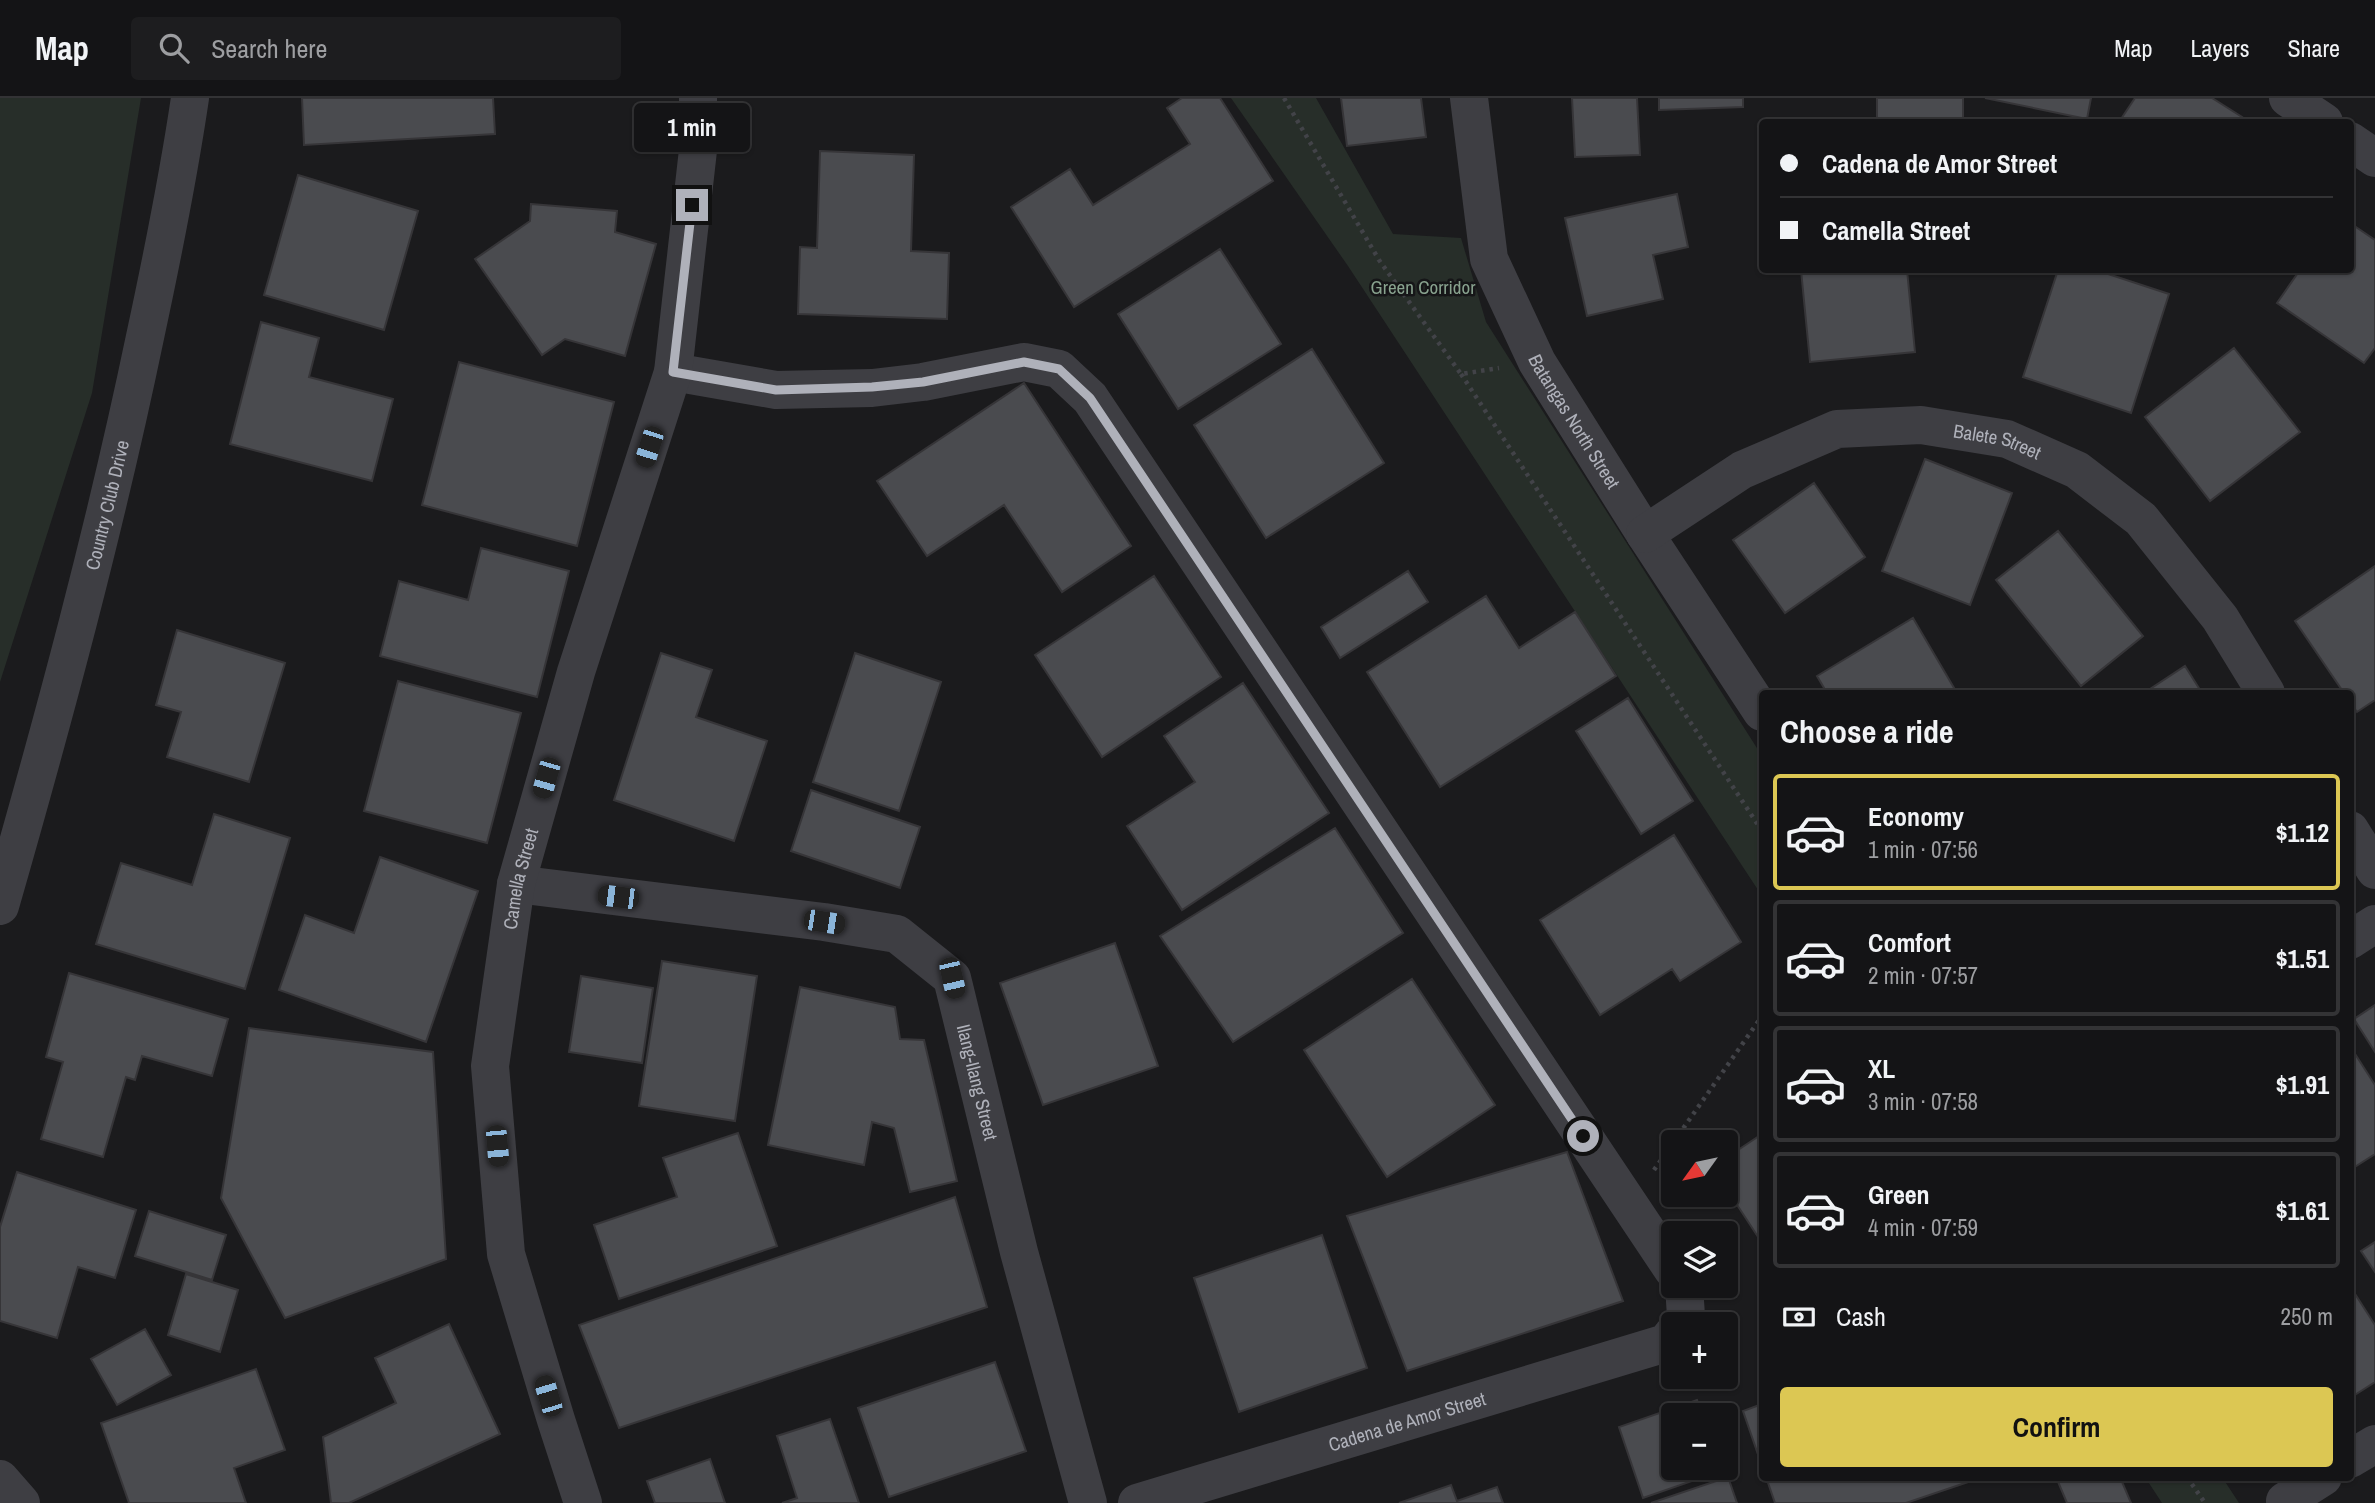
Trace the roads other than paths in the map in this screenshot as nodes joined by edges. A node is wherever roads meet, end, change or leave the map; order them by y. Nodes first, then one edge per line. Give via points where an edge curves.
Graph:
1 (190, 98) edge
2 (698, 98) edge
3 (1469, 98) edge
4 (2288, 98) edge
5 (2320, 119) edge
6 (2354, 144) edge
7 (2375, 158) edge
8 (673, 372) junction
9 (1645, 534) junction
10 (2264, 690) edge
11 (1759, 707) edge
12 (2354, 836) edge
13 (2375, 870) edge
14 (516, 884) junction
15 (0, 906) edge
16 (2375, 924) edge
17 (2354, 937) edge
18 (1661, 1252) edge
19 (1661, 1345) edge
20 (2375, 1444) edge
21 (2354, 1457) edge
22 (0, 1479) edge
23 (2313, 1481) edge
24 (2281, 1494) edge
25 (21, 1503) edge
26 (583, 1503) edge
27 (1088, 1503) edge
28 (1137, 1503) edge

1 - 15 street, Country Club Drive via 125,433
2 - 8 street, Camella Street via 698,150
3 - 9 street, Batangas North Street via 1489,258 1537,362
4 - 5 street
6 - 7 street
8 - 14 street, Camella Street via 576,672
8 - 18 street via 776,390 923,382 1024,362 1059,369 1090,398
9 - 10 street, Balete Street via 1742,470 1837,429 1921,425 2007,439 2077,470 2141,519 2220,618
9 - 11 street, Batangas North Street
12 - 13 street
14 - 26 street, Camella Street via 490,1066 506,1254
14 - 27 street, Ilang-Ilang Street via 897,934 952,978 1019,1252
16 - 17 street
19 - 28 street, Cadena de Amor Street
20 - 21 street
22 - 25 street
23 - 24 street

